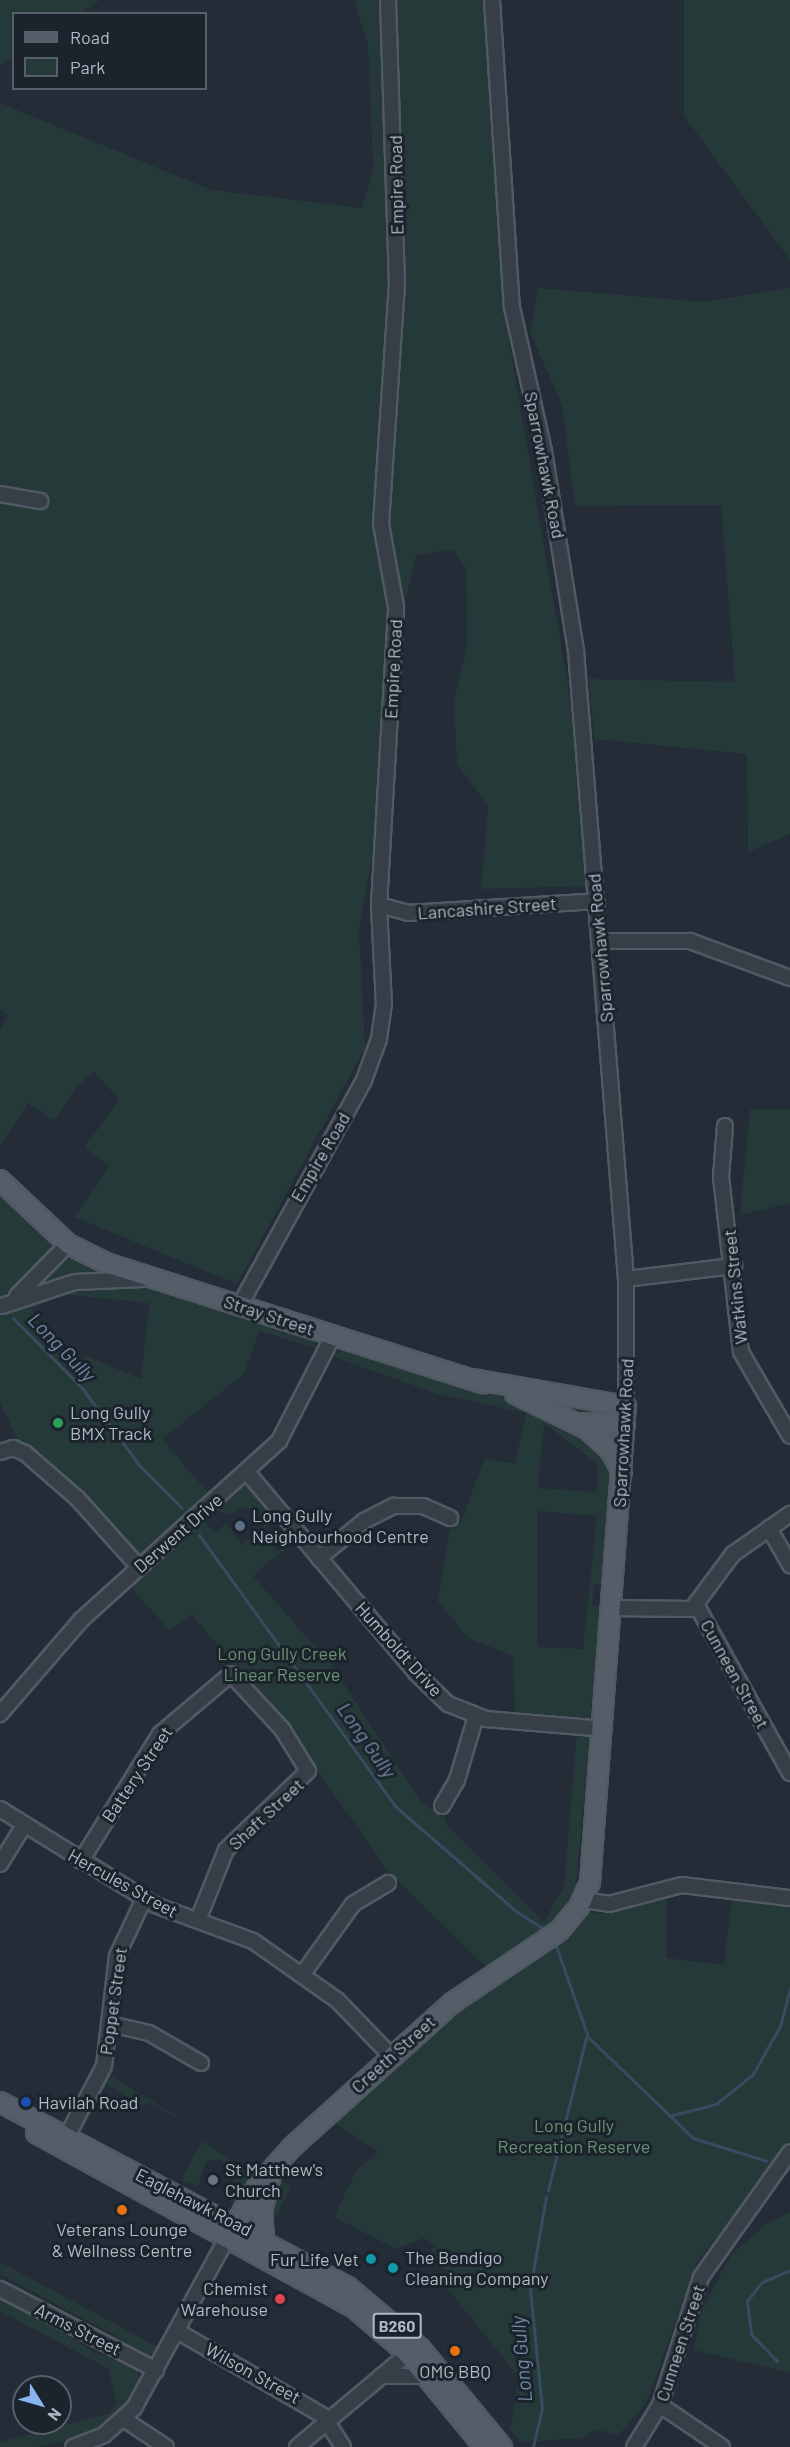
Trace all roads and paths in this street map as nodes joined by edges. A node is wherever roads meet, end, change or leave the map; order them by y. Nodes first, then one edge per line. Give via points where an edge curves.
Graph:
1 (388, 0) edge
2 (492, 0) edge
3 (0, 494) edge
4 (40, 501) dead end
5 (597, 901) junction
6 (379, 905) junction
7 (600, 940) junction
8 (790, 978) edge
9 (725, 1126) dead end
10 (0, 1180) edge
11 (68, 1244) junction
12 (734, 1266) junction
13 (150, 1278) junction
14 (626, 1279) junction
15 (240, 1305) junction
16 (1, 1306) edge
17 (333, 1336) junction
18 (473, 1380) junction
19 (626, 1406) junction
20 (579, 1423) junction
21 (625, 1424) junction
22 (790, 1436) edge
23 (0, 1452) edge
24 (247, 1472) junction
25 (622, 1472) junction
26 (790, 1514) edge
27 (450, 1518) dead end
28 (769, 1528) junction
29 (319, 1558) junction
30 (790, 1565) edge
31 (138, 1568) junction
32 (697, 1606) junction
33 (613, 1608) junction
34 (0, 1714) edge
35 (476, 1716) junction
36 (604, 1730) junction
37 (790, 1773) edge
38 (308, 1774) joint
39 (441, 1806) dead end
40 (0, 1809) edge
41 (23, 1827) junction
42 (81, 1861) junction
43 (0, 1864) edge
44 (388, 1883) dead end
45 (790, 1898) edge
46 (144, 1899) junction
47 (584, 1900) junction
48 (198, 1920) junction
49 (302, 1975) junction
50 (110, 2024) junction
51 (391, 2056) junction
52 (201, 2063) dead end
53 (1, 2108) edge
54 (67, 2136) junction
55 (790, 2152) edge
56 (274, 2165) junction
57 (231, 2230) junction
58 (264, 2238) junction
59 (0, 2289) edge
60 (177, 2331) junction
61 (408, 2354) junction
62 (156, 2370) junction
63 (381, 2376) junction
64 (428, 2376) junction
65 (660, 2406) junction
66 (326, 2419) junction
67 (125, 2420) junction
68 (73, 2447) edge
69 (166, 2447) edge
70 (297, 2447) edge
71 (343, 2447) edge
72 (484, 2447) edge
73 (502, 2447) edge
74 (634, 2447) edge
75 (722, 2447) edge

1 - 6 street, Empire Road via 397,286 381,524 396,617
2 - 5 street, Sparrowhawk Road via 512,308 568,587
3 - 4 street
5 - 6 street, Lancashire Street via 408,913
5 - 7 street, Sparrowhawk Road
6 - 15 street, Empire Road via 384,1005 379,1039 364,1080
7 - 8 street via 690,941
7 - 14 street, Sparrowhawk Road
9 - 12 street, Watkins Street via 721,1177
10 - 11 main road
11 - 13 main road, Stray Street
11 - 16 street via 37,1280
12 - 14 street
12 - 22 street, Watkins Street via 744,1362
13 - 15 main road, Stray Street
13 - 16 street via 75,1282
14 - 19 street, Sparrowhawk Road
15 - 17 main road, Stray Street
17 - 18 main road, Stray Street
17 - 24 street, Derwent Drive via 292,1422
18 - 19 main road, Stray Street
18 - 20 main road, Stray Street
19 - 21 main road, Sparrowhawk Road
20 - 21 main road
20 - 25 main road, Stray Street via 606,1445
21 - 25 main road, Sparrowhawk Road
23 - 31 street via 13,1448 24,1453 77,1498
24 - 29 street, Humboldt Drive
24 - 31 street, Derwent Drive
25 - 33 main road, Sparrowhawk Road
26 - 28 street
27 - 29 street via 423,1506 394,1506 364,1521
28 - 30 street
28 - 32 street via 725,1563
29 - 35 street, Humboldt Drive via 431,1689
31 - 34 street, Derwent Drive via 75,1626
32 - 33 street via 678,1611
32 - 37 street, Cunneen Street
33 - 36 main road, Sparrowhawk Road
35 - 36 street, Humboldt Drive
35 - 39 street via 457,1780
36 - 47 main road, Sparrowhawk Road via 594,1863
38 - 42 street, Battery Street via 282,1729 231,1674 160,1734
38 - 48 street, Shaft Street via 231,1844
40 - 41 street, Hercules Street
41 - 42 street, Hercules Street
41 - 43 street
42 - 46 street, Hercules Street
44 - 49 street via 353,1904
45 - 47 street via 693,1885 650,1890 604,1905
46 - 48 street, Hercules Street
46 - 50 street, Poppet Street via 117,1956
47 - 51 main road, Creeth Street via 559,1931 452,2003
48 - 49 street, Hercules Street via 244,1935
49 - 51 street, Hercules Street via 343,2006
50 - 52 street via 149,2033
50 - 54 street, Poppet Street via 104,2066
51 - 56 main road, Creeth Street
53 - 54 main road, Eaglehawk Road / B260
53 - 57 main road, Eaglehawk Road / B260
54 - 57 main road, Eaglehawk Road / B260
55 - 65 street, Cunneen Street via 701,2277
56 - 57 main road, Creeth Street
56 - 58 main road via 262,2211
57 - 58 main road, Eaglehawk Road / B260
57 - 60 street, Creeth Street
57 - 61 main road, Eaglehawk Road / B260 via 343,2300
58 - 73 main road, Eaglehawk Road / B260 via 342,2282 403,2331
59 - 62 street, Arms Street
60 - 62 street, Creeth Street
60 - 66 street, Wilson Street
61 - 63 street
61 - 64 main road, Eaglehawk Road / B260
62 - 67 street, Creeth Street
63 - 64 street
63 - 66 street
64 - 72 main road, Eaglehawk Road / B260
65 - 74 street, Cunneen Street
65 - 75 street
66 - 70 street
66 - 71 street, Wilson Street
67 - 68 street via 97,2439
67 - 69 street

